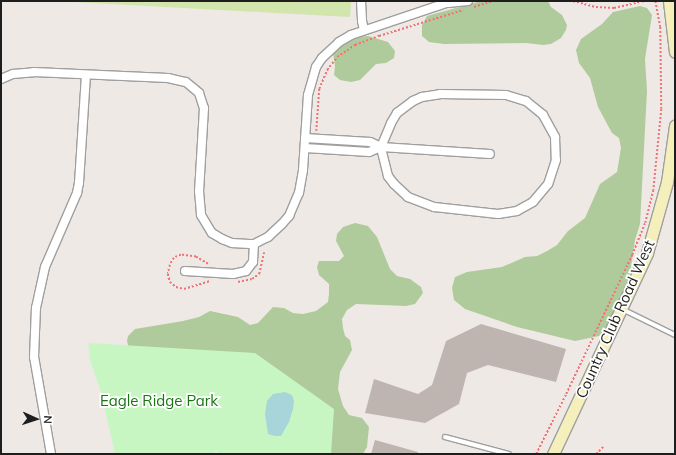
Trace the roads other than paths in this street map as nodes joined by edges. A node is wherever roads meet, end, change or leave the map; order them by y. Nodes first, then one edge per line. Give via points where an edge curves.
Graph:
1 (361, 1) edge
2 (669, 1) edge
3 (450, 2) edge
4 (470, 4) edge
5 (364, 30) junction
6 (675, 52) edge
7 (86, 75) junction
8 (1, 79) edge
9 (675, 126) edge
10 (305, 138) junction
11 (382, 147) junction
12 (305, 148) junction
13 (490, 154) dead end
14 (254, 244) junction
15 (185, 271) dead end
16 (622, 309) junction
17 (675, 335) edge
18 (445, 437) dead end
19 (51, 454) edge
20 (508, 454) edge
21 (553, 454) edge

1 - 5 street
2 - 6 main road
3 - 4 street
3 - 5 street
5 - 10 street via 339,42 316,67 308,95
7 - 8 street via 23,73
7 - 14 street via 173,78 186,82 199,93 204,108 201,214 212,233 222,239 232,243
7 - 19 street via 77,193 45,267 36,308 35,370
9 - 16 main road, Country Club Road West via 658,221
10 - 11 street via 370,142
10 - 12 street
11 - 11 street via 388,176 408,198 434,207 498,214 517,211 533,202 548,184 556,160 555,137 543,115 526,102 506,96 440,94 422,97 397,113 385,135
11 - 12 street via 369,152
11 - 13 street
12 - 14 street via 302,181 289,216 268,237
14 - 15 street via 253,262 246,271 233,274
16 - 17 lane
16 - 21 main road, Country Club Road West
18 - 20 lane

